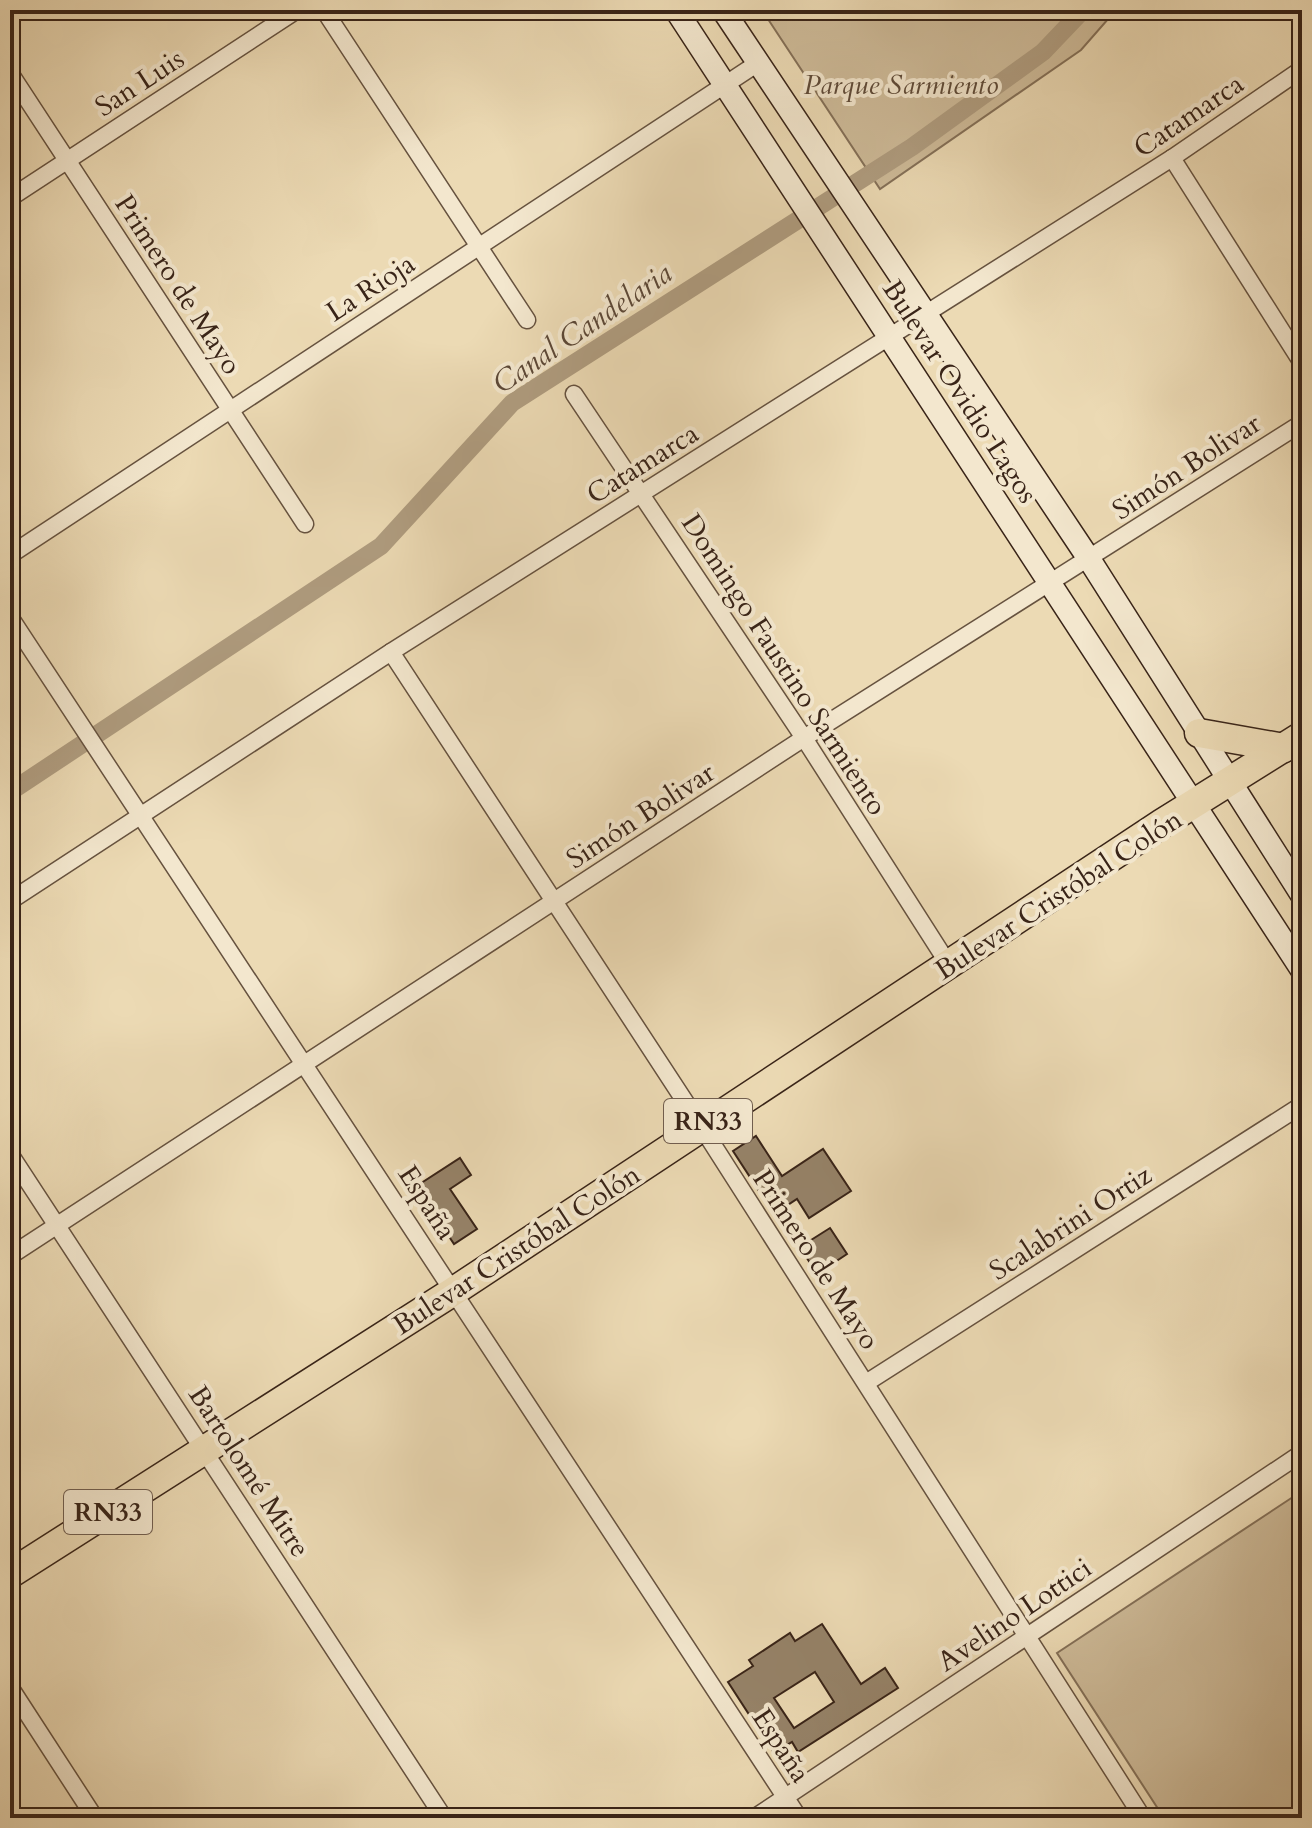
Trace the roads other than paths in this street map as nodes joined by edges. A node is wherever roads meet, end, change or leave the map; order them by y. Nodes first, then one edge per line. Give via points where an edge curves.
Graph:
1 (297, 10) edge
2 (324, 10) edge
3 (676, 10) edge
4 (723, 10) edge
5 (758, 63) junction
6 (1302, 69) edge
7 (10, 73) edge
8 (725, 84) junction
9 (1172, 158) junction
10 (67, 160) junction
11 (10, 198) edge
12 (479, 247) junction
13 (927, 314) junction
14 (527, 320) dead end
15 (889, 337) junction
16 (1302, 363) edge
17 (574, 394) dead end
18 (230, 410) junction
19 (1302, 423) edge
20 (642, 494) junction
21 (305, 524) dead end
22 (10, 555) edge
23 (1089, 559) junction
24 (1050, 585) junction
25 (10, 617) edge
26 (391, 652) junction
27 (1199, 733) junction
28 (804, 738) junction
29 (1293, 742) edge
30 (1232, 782) junction
31 (1195, 805) junction
32 (141, 815) junction
33 (1302, 895) edge
34 (10, 901) edge
35 (555, 903) junction
36 (949, 965) junction
37 (1302, 970) edge
38 (306, 1063) junction
39 (1302, 1105) edge
40 (701, 1126) junction
41 (10, 1154) edge
42 (57, 1225) junction
43 (10, 1256) edge
44 (454, 1291) junction
45 (866, 1383) junction
46 (206, 1451) junction
47 (1302, 1453) edge
48 (10, 1574) edge
49 (1028, 1635) junction
50 (10, 1687) edge
51 (786, 1797) junction
52 (95, 1818) edge
53 (444, 1818) edge
54 (754, 1818) edge
55 (799, 1818) edge
56 (1143, 1818) edge

1 - 10 street, San Luis
2 - 12 street
3 - 8 main road, Bulevar Ovidio Lagos
4 - 5 main road, Bulevar Ovidio Lagos
5 - 8 street, La Rioja
5 - 13 main road, Bulevar Ovidio Lagos
6 - 9 street, Catamarca
7 - 10 street, Primero de Mayo
8 - 12 street, La Rioja
8 - 15 main road, Bulevar Ovidio Lagos
9 - 13 street, Catamarca
9 - 16 street
10 - 11 street, San Luis
10 - 18 street, Primero de Mayo
12 - 14 street
12 - 18 street, La Rioja
13 - 15 street, Catamarca
13 - 23 main road, Bulevar Ovidio Lagos
15 - 20 street, Catamarca
15 - 24 main road, Bulevar Ovidio Lagos
17 - 20 street, Domingo Faustino Sarmiento
18 - 21 street, Primero de Mayo
18 - 22 street, La Rioja
19 - 23 street, Simón Bolivar
20 - 26 street, Catamarca
20 - 28 street, Domingo Faustino Sarmiento
23 - 24 street, Simón Bolivar
23 - 27 main road, Bulevar Ovidio Lagos
24 - 28 street, Simón Bolivar
24 - 31 main road, Bulevar Ovidio Lagos
25 - 32 street, España
26 - 32 street, Catamarca
26 - 35 street, Primero de Mayo
27 - 29 highway
27 - 30 main road, Bulevar Ovidio Lagos
28 - 35 street, Simón Bolivar
28 - 36 street, Domingo Faustino Sarmiento
29 - 30 highway, Bulevar Cristóbal Colón / RN33
30 - 31 highway, Bulevar Cristóbal Colón / RN33
30 - 33 main road, Bulevar Ovidio Lagos
31 - 36 highway, Bulevar Cristóbal Colón / RN33
31 - 37 main road, Bulevar Ovidio Lagos
32 - 34 street, Catamarca
32 - 38 street, España
35 - 38 street, Simón Bolivar
35 - 40 street, Primero de Mayo
36 - 40 highway, Bulevar Cristóbal Colón / RN33
38 - 42 street, Simón Bolivar
38 - 44 street, España
39 - 45 street, Scalabrini Ortiz
40 - 44 highway, Bulevar Cristóbal Colón / RN33
40 - 45 street, Primero de Mayo
41 - 42 street, Bartolomé Mitre
42 - 43 street, Simón Bolivar
42 - 46 street, Bartolomé Mitre
44 - 46 highway, Bulevar Cristóbal Colón / RN33
44 - 51 street, España
45 - 49 street, Primero de Mayo
46 - 48 highway, Bulevar Cristóbal Colón / RN33
46 - 53 street, Bartolomé Mitre
47 - 49 street, Avelino Lottici
49 - 51 street, Avelino Lottici
49 - 56 street, Primero de Mayo
50 - 52 street
51 - 54 street, Avelino Lottici
51 - 55 street, España

